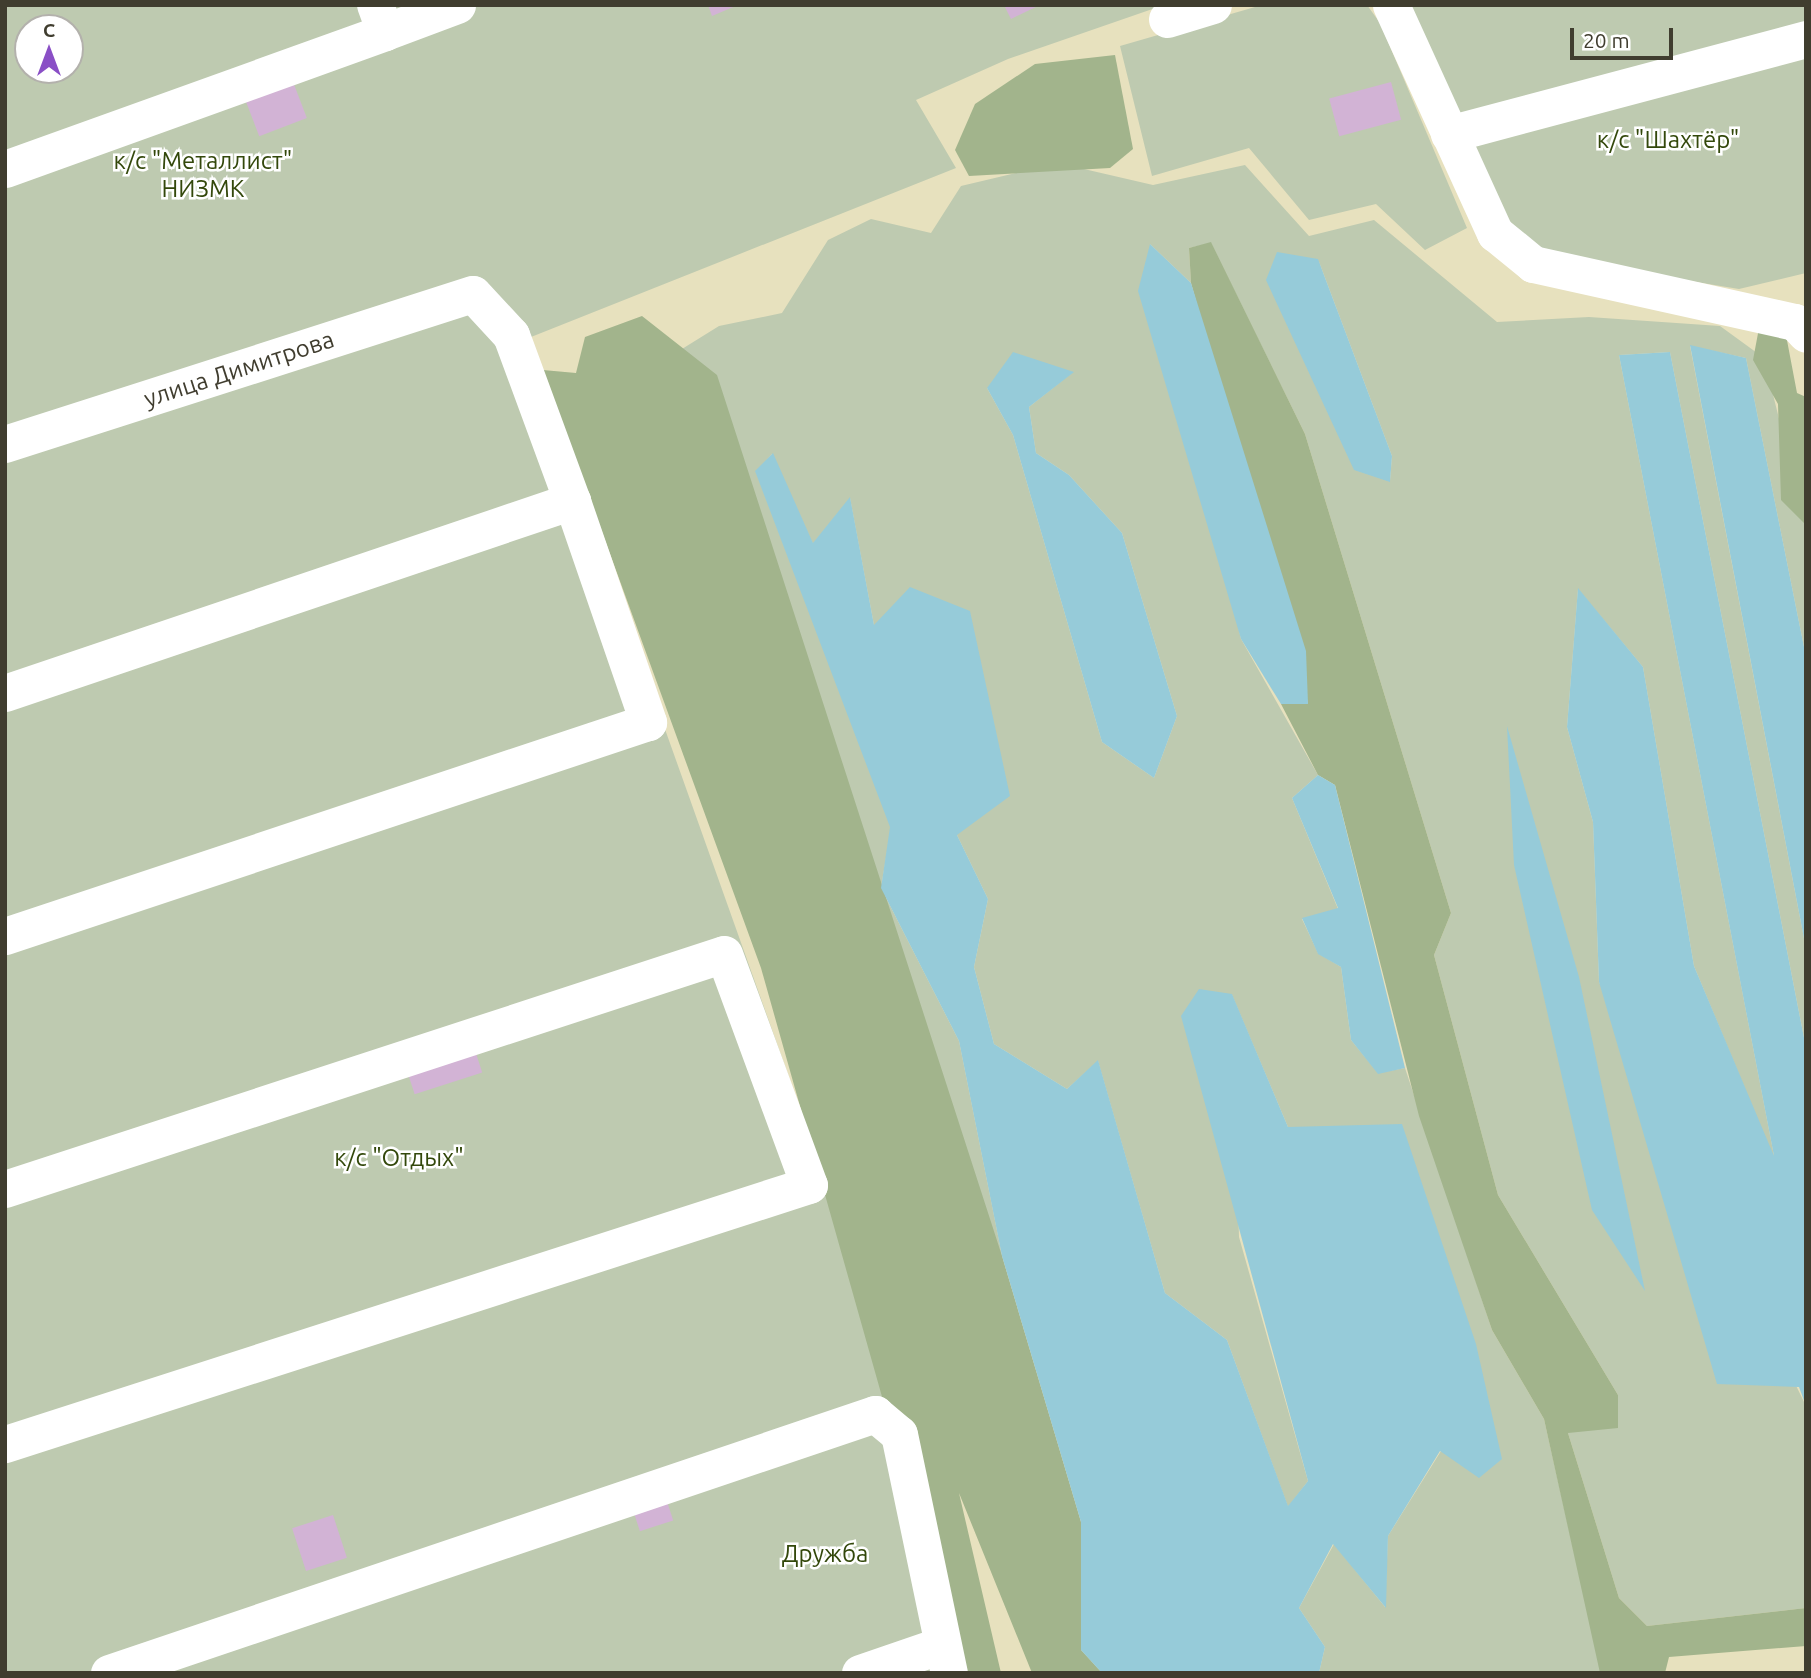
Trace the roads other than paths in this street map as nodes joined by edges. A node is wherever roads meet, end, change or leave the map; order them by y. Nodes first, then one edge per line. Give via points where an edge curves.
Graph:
1 (457, 5) edge
2 (1213, 5) edge
3 (1391, 5) edge
4 (380, 18) edge
5 (1167, 19) dead end
6 (1806, 38) edge
7 (1449, 134) junction
8 (5, 169) edge
9 (1802, 324) edge
10 (5, 444) edge
11 (572, 501) junction
12 (5, 693) edge
13 (5, 936) edge
14 (5, 1189) edge
15 (5, 1444) edge
16 (945, 1659) edge
17 (109, 1673) edge
18 (860, 1673) edge

1 - 4 street
2 - 5 street
3 - 7 street
4 - 8 street
6 - 7 street
7 - 9 street via 1495,233 1533,264
10 - 11 street, улица Димитрова via 473,294 511,335
11 - 12 street
11 - 13 street via 648,722
14 - 15 street via 724,954 809,1185
16 - 17 street via 899,1434 875,1414
16 - 18 street

